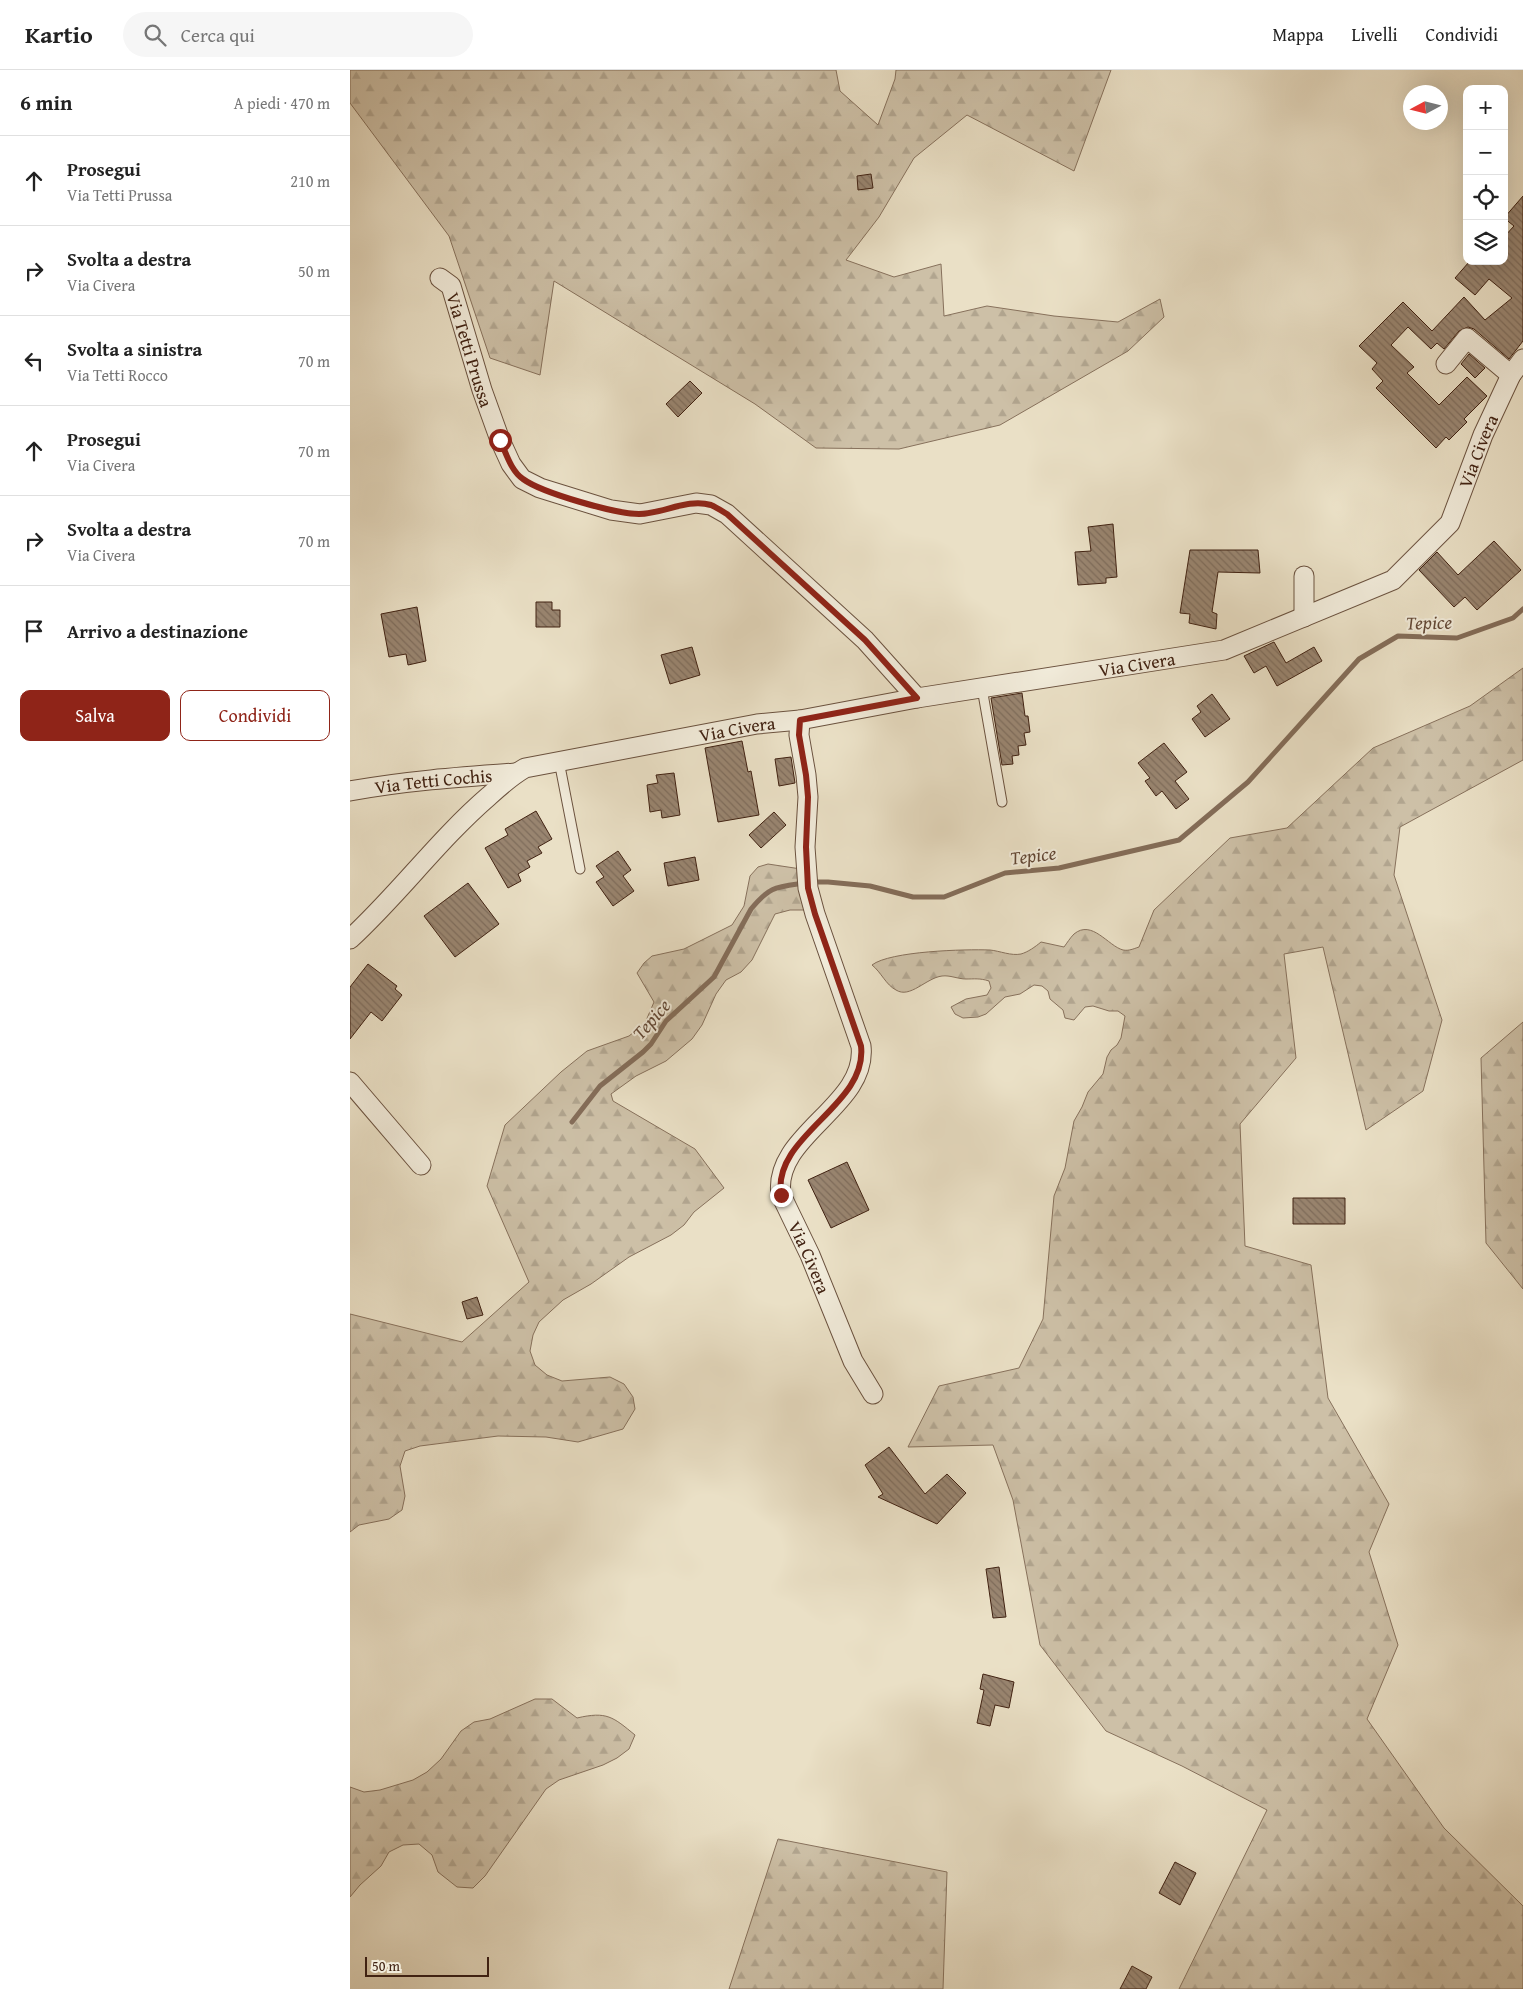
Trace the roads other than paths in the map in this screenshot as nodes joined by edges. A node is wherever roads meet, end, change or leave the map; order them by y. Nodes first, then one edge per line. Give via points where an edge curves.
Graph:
1 (440, 278) dead end
2 (1523, 359) edge
3 (1446, 364) dead end
4 (1511, 375) junction
5 (1304, 576) dead end
6 (1304, 617) junction
7 (982, 688) junction
8 (917, 698) junction
9 (800, 720) junction
10 (559, 761) junction
11 (515, 773) junction
12 (350, 791) edge
13 (1002, 802) dead end
14 (580, 869) dead end
15 (350, 939) edge
16 (350, 1082) edge
17 (421, 1165) dead end
18 (873, 1394) dead end

1 - 8 street, Via Tetti Prussa via 452,286 500,440 522,479 540,488 611,510 640,514 696,503 711,505 727,514 865,640
2 - 4 street, Via Civera
3 - 4 street via 1466,338
4 - 6 street, Via Civera via 1483,435 1450,523 1393,580
5 - 6 street
6 - 7 street, Via Civera via 1224,650
7 - 8 street, Via Civera
7 - 13 lane
8 - 9 street, Via Civera
9 - 10 street, Via Civera via 757,724
9 - 18 street, Via Civera via 799,735 808,797 808,884 862,1054 854,1081 794,1150 779,1185 853,1361
10 - 11 street, Via Civera
10 - 14 lane
11 - 12 street, Via Tetti Cochis
11 - 15 street, Via Civera via 468,814
16 - 17 street

